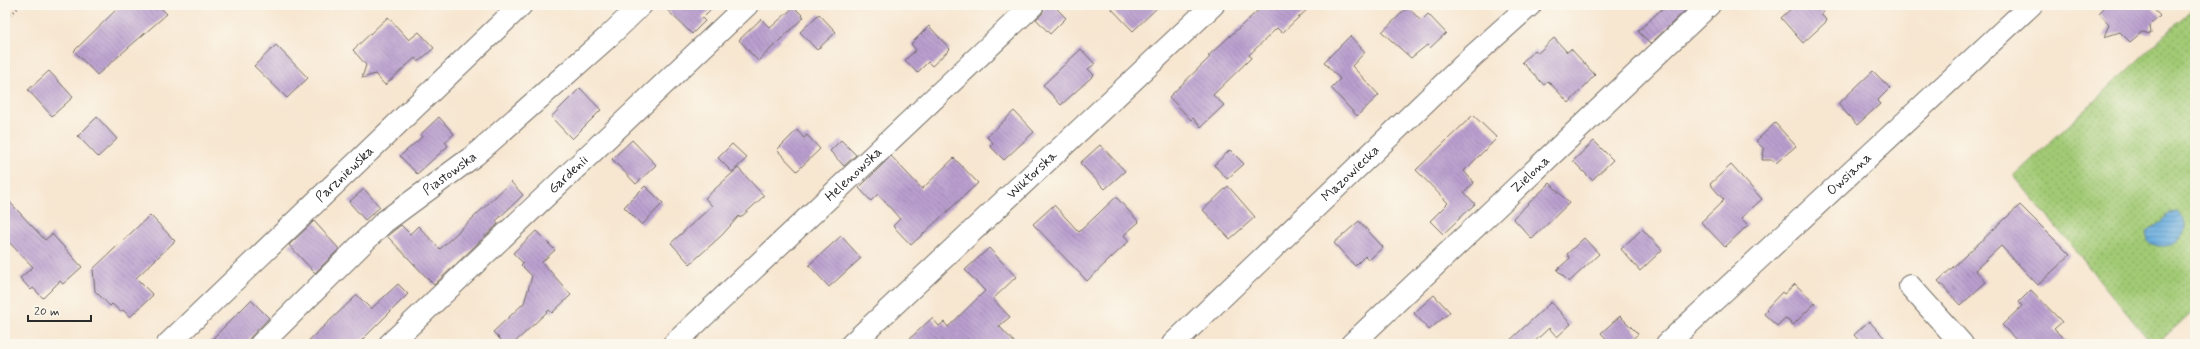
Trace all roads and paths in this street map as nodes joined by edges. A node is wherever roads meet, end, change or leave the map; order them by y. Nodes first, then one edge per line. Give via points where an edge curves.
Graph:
1 (21, 5) edge
2 (521, 5) edge
3 (641, 5) edge
4 (747, 5) edge
5 (1033, 5) edge
6 (1212, 5) edge
7 (1530, 5) edge
8 (1709, 5) edge
9 (2031, 5) edge
10 (5, 20) edge
11 (1910, 286) dead end
12 (168, 344) edge
13 (261, 344) edge
14 (390, 344) edge
15 (674, 344) edge
16 (852, 344) edge
17 (1173, 344) edge
18 (1352, 344) edge
19 (1667, 344) edge
20 (1962, 344) edge

1 - 10 path
2 - 12 street, Parzniewska
3 - 13 street, Piastowska via 475,155 384,222
4 - 14 street, Gardenii
5 - 15 street, Helenowska
6 - 16 street, Wiktorska
7 - 17 street, Mazowiecka
8 - 18 street, Zielona
9 - 19 street, Owsiana
11 - 20 street

